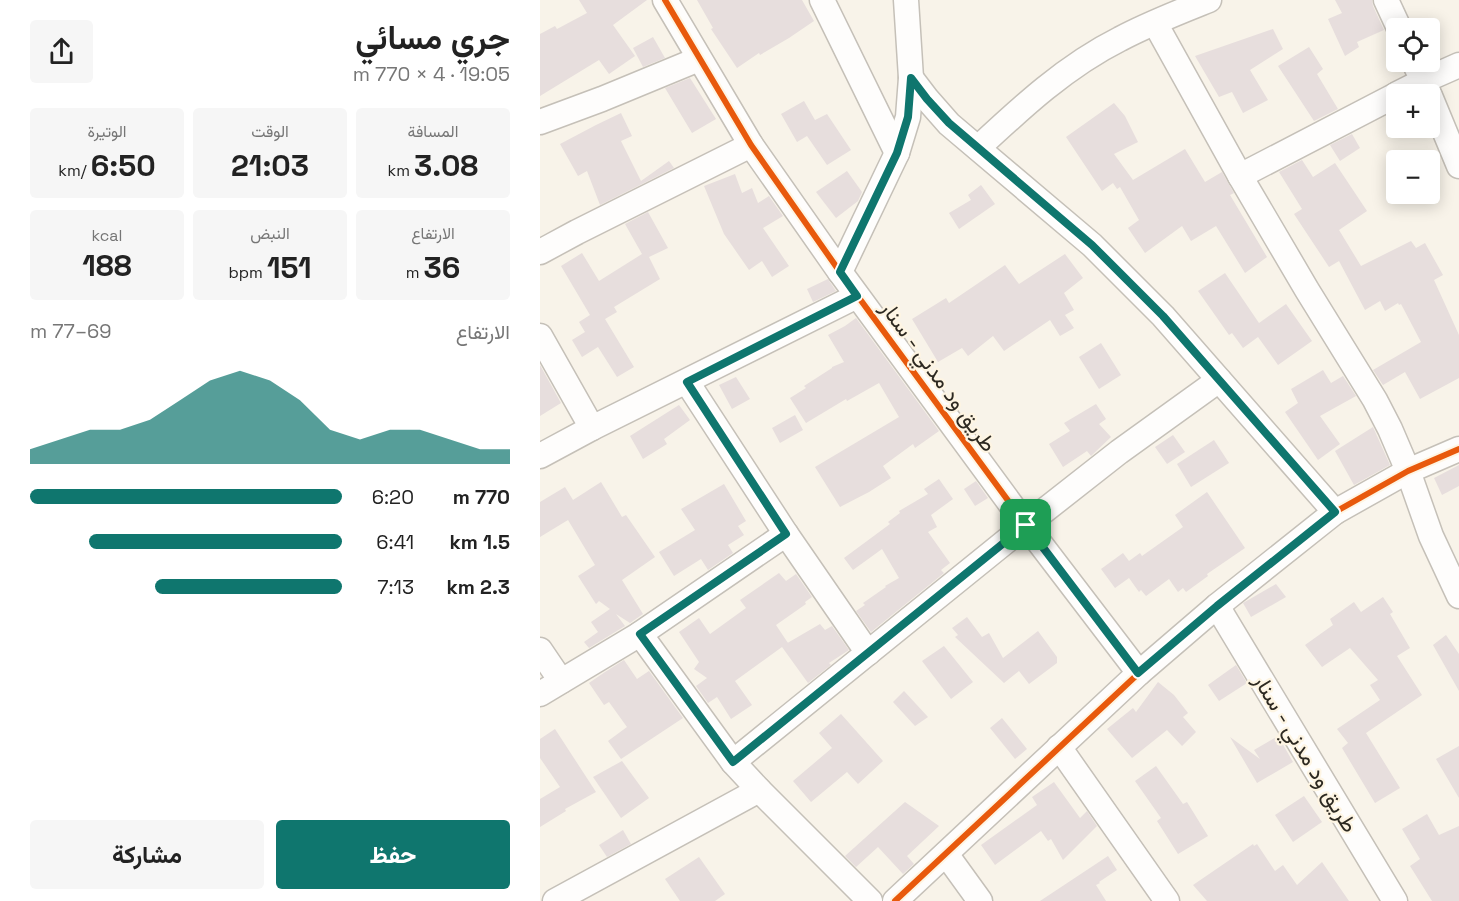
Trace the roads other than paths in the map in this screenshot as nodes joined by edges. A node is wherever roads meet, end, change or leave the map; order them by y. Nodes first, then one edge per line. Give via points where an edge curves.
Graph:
1 (665, 0) edge
2 (822, 0) edge
3 (906, 0) edge
4 (1209, 0) edge
5 (1386, 0) edge
6 (1394, 18) edge
7 (1155, 23) junction
8 (699, 59) junction
9 (1459, 65) edge
10 (911, 78) junction
11 (1424, 83) edge
12 (1386, 101) edge
13 (540, 122) edge
14 (751, 145) junction
15 (978, 148) junction
16 (897, 153) junction
17 (1459, 166) edge
18 (1240, 176) junction
19 (540, 252) edge
20 (840, 272) junction
21 (857, 296) junction
22 (540, 336) edge
23 (1219, 380) junction
24 (687, 382) junction
25 (592, 428) junction
26 (1459, 449) edge
27 (540, 456) edge
28 (1408, 471) junction
29 (1335, 512) junction
30 (1026, 525) junction
31 (786, 534) junction
32 (1459, 596) edge
33 (1217, 606) junction
34 (640, 634) junction
35 (540, 650) edge
36 (868, 653) junction
37 (1138, 673) junction
38 (561, 681) junction
39 (540, 694) edge
40 (1059, 747) junction
41 (733, 762) junction
42 (759, 790) junction
43 (946, 854) junction
44 (563, 899) edge
45 (870, 901) edge
46 (895, 901) edge
47 (980, 901) edge
48 (1167, 901) edge
49 (1395, 901) edge

1 - 8 street, طريق ود مدني - سنار
2 - 16 street
3 - 10 street
4 - 7 street
5 - 6 street
7 - 15 street via 1119,39 1066,72
7 - 18 street
8 - 13 street
8 - 14 street, طريق ود مدني - سنار
9 - 11 street
10 - 15 street via 949,123
10 - 16 street via 908,117
11 - 17 street
12 - 18 street
14 - 19 street
14 - 20 street, طريق ود مدني - سنار
15 - 23 street via 1092,245 1163,316
16 - 20 street
18 - 28 street via 1375,400
20 - 21 street, طريق ود مدني - سنار
21 - 24 street
21 - 30 street, طريق ود مدني - سنار
22 - 25 street
23 - 29 street
23 - 30 street
24 - 25 street
24 - 31 street
25 - 27 street
26 - 28 street
28 - 29 street
28 - 32 street via 1431,536
29 - 33 street
30 - 36 street
30 - 37 street, طريق ود مدني - سنار
31 - 34 street
31 - 36 street
33 - 37 street
33 - 49 street, طريق ود مدني - سنار
34 - 38 street
34 - 41 street
35 - 38 street
36 - 41 street
37 - 40 street
38 - 39 street
40 - 43 street
40 - 48 street
41 - 42 street
42 - 44 street
42 - 45 street
43 - 46 street
43 - 47 street

